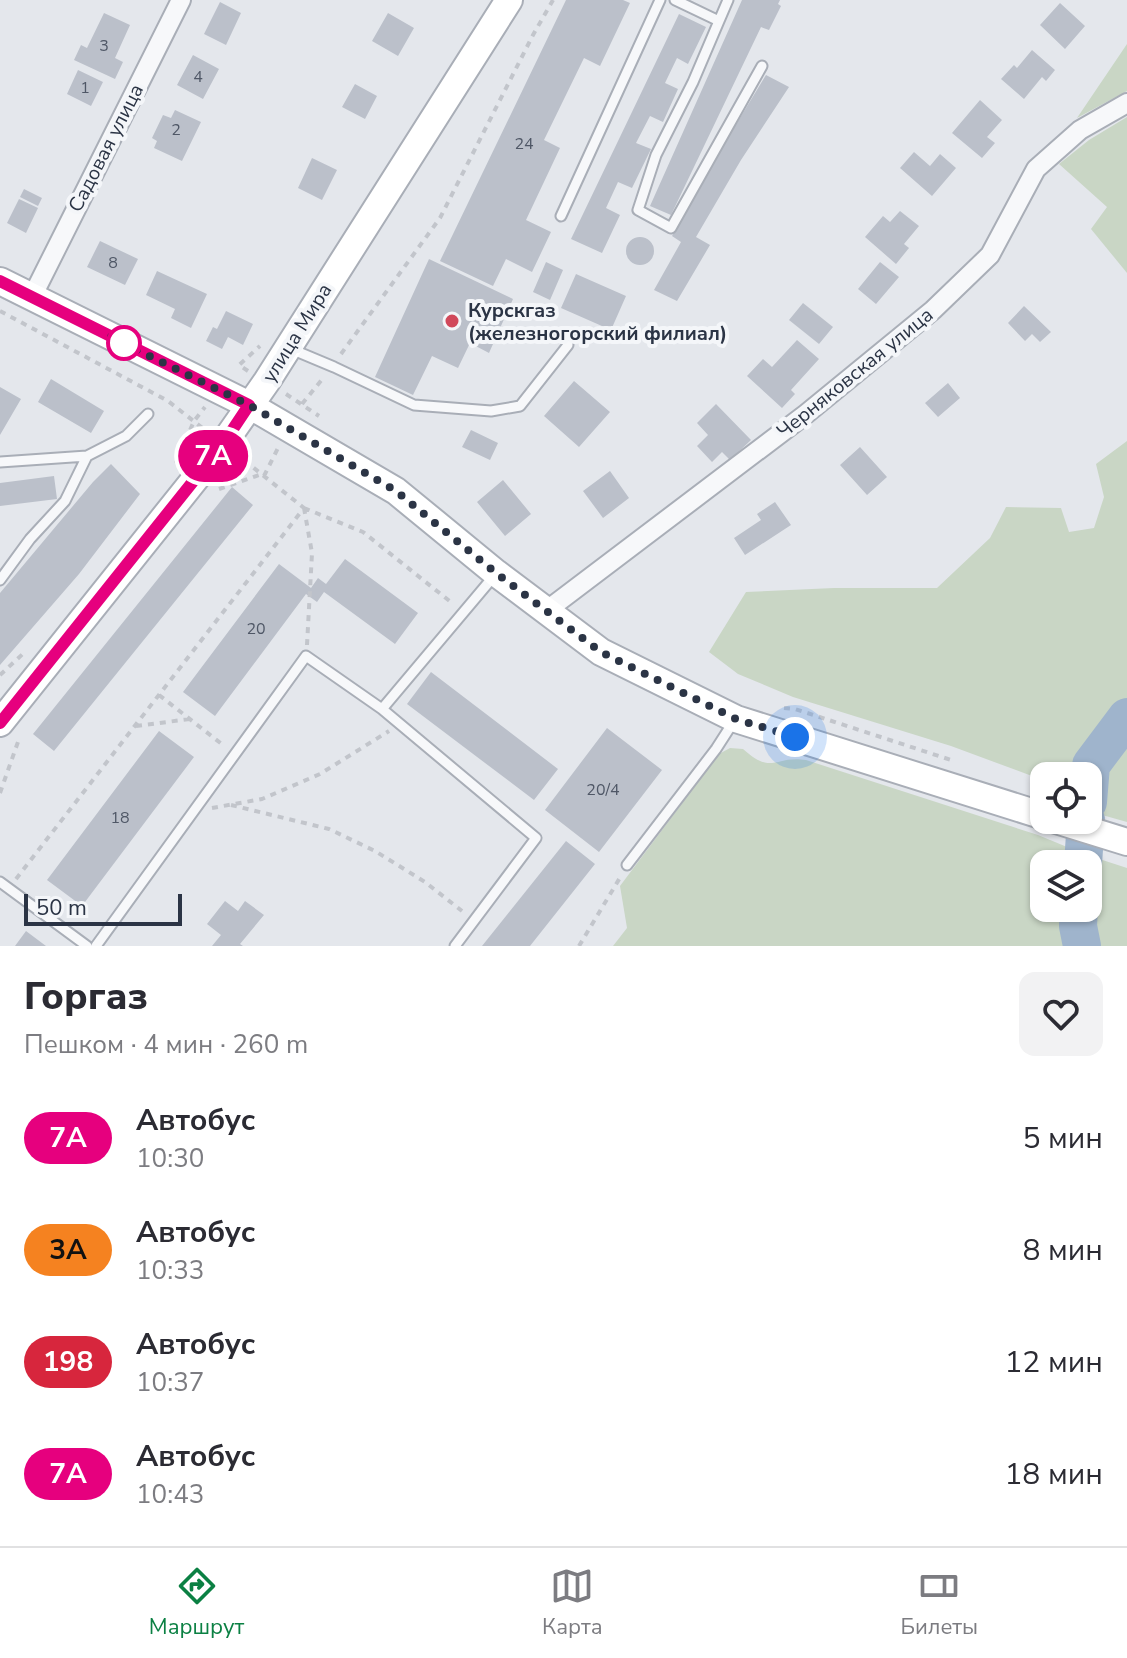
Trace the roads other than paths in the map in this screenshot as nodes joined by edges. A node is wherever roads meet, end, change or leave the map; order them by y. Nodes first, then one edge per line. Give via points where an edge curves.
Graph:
1 (181, 0) edge
2 (509, 0) edge
3 (660, 0) edge
4 (675, 0) edge
5 (728, 0) edge
6 (719, 21) junction
7 (762, 66) dead end
8 (1127, 103) edge
9 (561, 216) dead end
10 (0, 281) edge
11 (32, 297) junction
12 (568, 345) dead end
13 (287, 348) junction
14 (249, 405) junction
15 (148, 414) dead end
16 (87, 456) junction
17 (0, 462) edge
18 (496, 573) junction
19 (0, 580) edge
20 (546, 611) junction
21 (382, 709) junction
22 (736, 719) junction
23 (9, 730) edge
24 (1030, 812) edge
25 (1101, 834) edge
26 (1127, 842) edge
27 (627, 865) road end
28 (0, 882) edge
29 (87, 946) edge
30 (96, 946) edge
31 (455, 946) edge

1 - 11 street, Садовая улица
2 - 13 main road, улица Мира
3 - 9 lane
4 - 6 lane
5 - 6 lane
6 - 7 lane via 656,155 638,210 671,228
8 - 20 street, Черняковская улица via 1080,130 1036,169 990,255 933,310 806,414
10 - 11 main road
11 - 14 main road
12 - 13 lane via 520,406 491,411 414,405
13 - 14 main road, улица Мира
14 - 18 main road via 396,491
14 - 23 main road, улица Мира
15 - 16 lane via 126,436
16 - 17 lane
16 - 19 lane via 65,501
18 - 20 main road
18 - 21 lane
20 - 22 main road via 601,652
21 - 30 lane via 306,656
21 - 31 lane via 536,838
22 - 24 main road
22 - 27 lane
25 - 26 main road
28 - 29 lane

